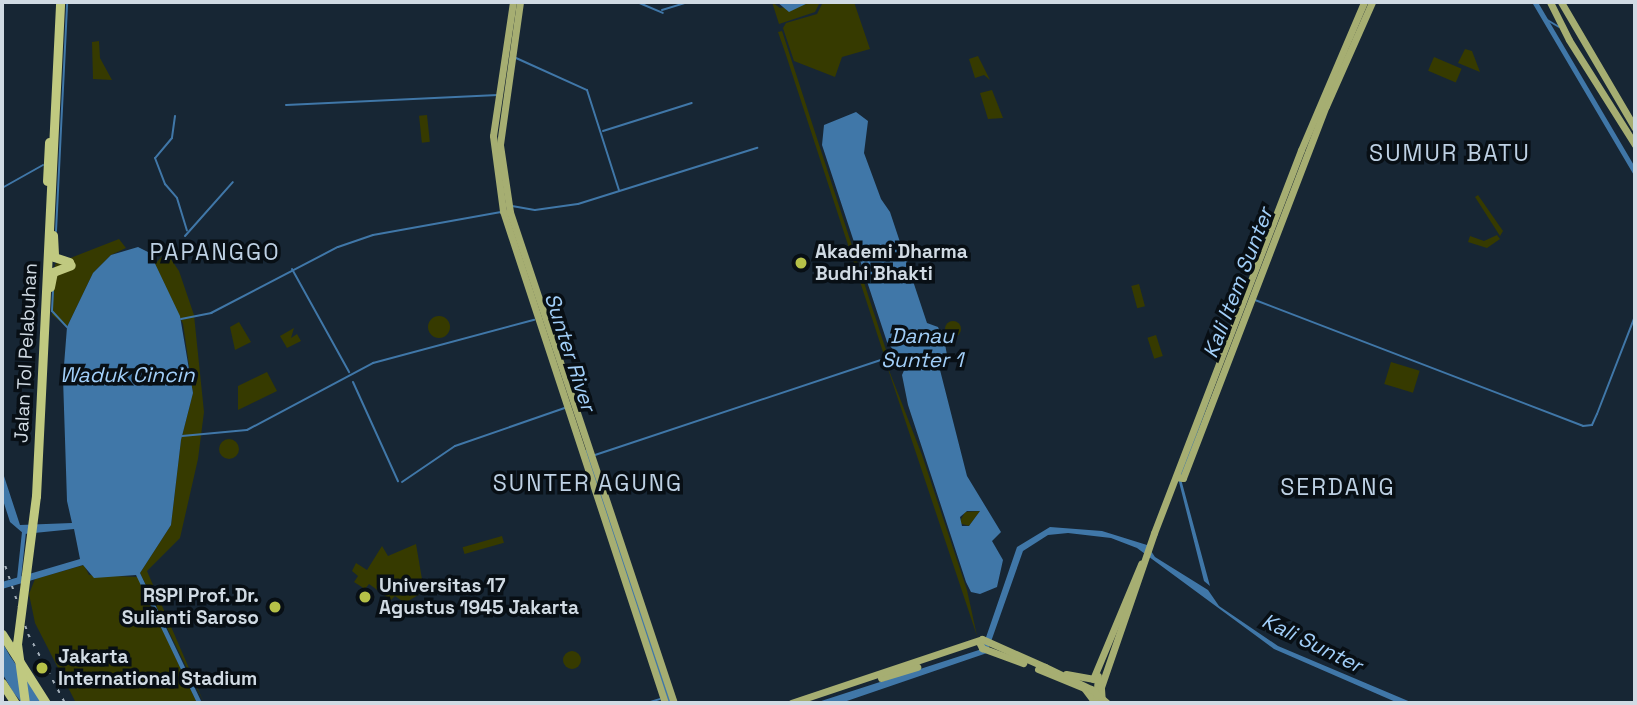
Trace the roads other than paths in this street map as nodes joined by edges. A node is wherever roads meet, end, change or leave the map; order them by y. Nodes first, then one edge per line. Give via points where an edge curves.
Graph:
1 (58, 2) edge
2 (513, 2) edge
3 (520, 2) edge
4 (1364, 2) edge
5 (1373, 2) edge
6 (1552, 2) edge
7 (1562, 2) edge
8 (1563, 24) junction
9 (1582, 50) junction
10 (1597, 83) junction
11 (1609, 85) junction
12 (55, 90) junction
13 (1635, 122) edge
14 (1633, 136) edge
15 (506, 210) junction
16 (545, 332) junction
17 (40, 418) junction
18 (1180, 478) junction
19 (1145, 556) junction
20 (1130, 602) junction
21 (637, 606) junction
22 (3, 636) edge
23 (1115, 641) junction
24 (984, 644) junction
25 (1109, 657) junction
26 (1041, 666) junction
27 (1099, 669) junction
28 (1096, 682) junction
29 (1079, 683) junction
30 (2, 686) edge
31 (668, 699) edge
32 (13, 703) edge
33 (23, 703) edge
34 (46, 703) edge
35 (791, 703) edge
36 (804, 703) edge
37 (1095, 703) edge
38 (1102, 703) edge
39 (1107, 703) edge

1 - 12 highway, Jalan Tol Pelabuhan, bridge
1 - 33 highway, Jalan Tol Pelabuhan, bridge via 32,498 13,637
2 - 15 main road via 492,144
3 - 15 main road via 500,145
4 - 18 main road via 1301,150
5 - 18 main road via 1326,106
6 - 8 main road
7 - 9 main road
7 - 11 main road
8 - 9 main road
8 - 10 main road
9 - 10 main road
9 - 11 main road
10 - 14 main road
11 - 13 main road
11 - 14 main road
12 - 17 highway, Jalan Tol Pelabuhan, bridge
12 - 17 highway, bridge via 53,249 57,260 70,263 52,275
15 - 16 main road
16 - 21 main road
16 - 21 main road via 592,457
17 - 33 highway, Jalan Tol Pelabuhan, bridge via 33,535 17,644
18 - 19 main road
19 - 20 main road
19 - 20 main road
20 - 23 main road
21 - 31 main road
22 - 34 highway
23 - 25 main road
23 - 27 main road
24 - 26 main road
24 - 29 main road
24 - 35 main road
24 - 36 main road
25 - 27 main road
25 - 28 main road
26 - 29 main road
26 - 39 main road, bridge via 1091,689
27 - 28 main road
28 - 29 main road
28 - 37 main road
28 - 38 main road
29 - 37 main road
30 - 32 highway

